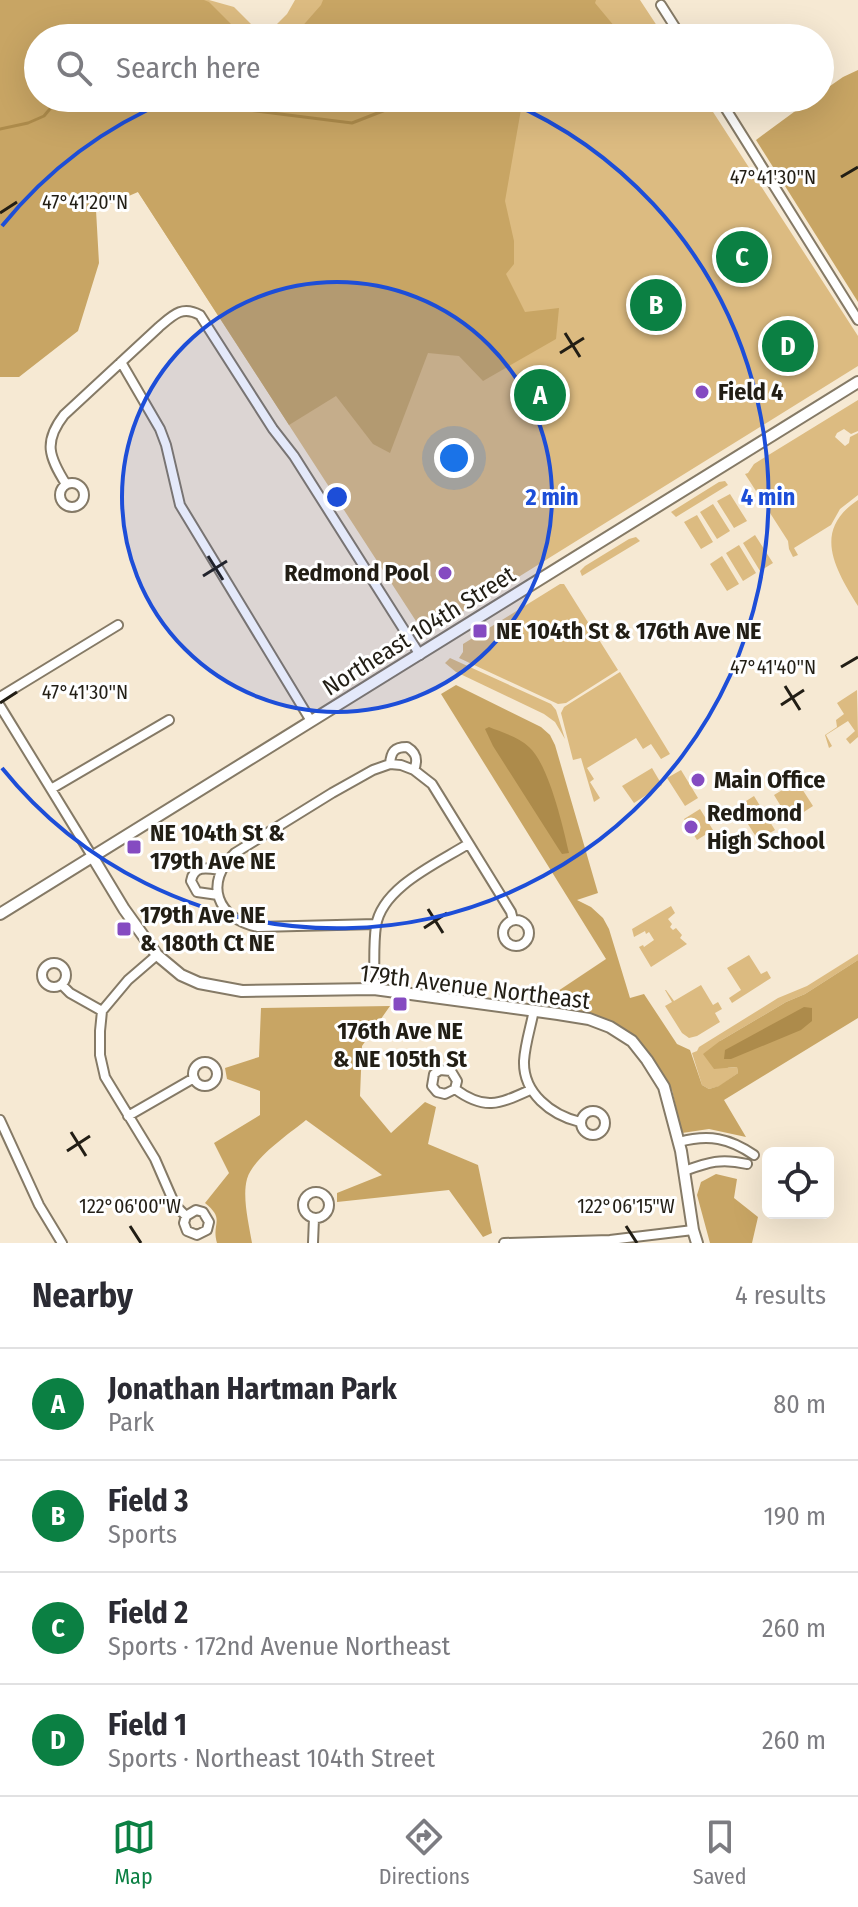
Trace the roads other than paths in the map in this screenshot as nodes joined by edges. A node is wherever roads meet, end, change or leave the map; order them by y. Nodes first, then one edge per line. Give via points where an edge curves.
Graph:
1 (661, 5) dead end
2 (673, 24) edge
3 (728, 112) edge
4 (858, 320) edge
5 (121, 362) junction
6 (858, 382) edge
7 (66, 484) dead end
8 (118, 625) dead end
9 (420, 655) junction
10 (0, 697) edge
11 (0, 706) edge
12 (169, 720) dead end
13 (311, 721) junction
14 (390, 764) junction
15 (414, 770) junction
16 (51, 789) junction
17 (468, 844) junction
18 (92, 856) junction
19 (220, 870) junction
20 (218, 895) junction
21 (0, 914) edge
22 (513, 920) dead end
23 (376, 924) junction
24 (157, 955) junction
25 (62, 985) dead end
26 (374, 989) junction
27 (534, 1010) junction
28 (102, 1011) junction
29 (194, 1078) dead end
30 (455, 1089) dead end
31 (530, 1090) junction
32 (128, 1116) junction
33 (0, 1120) edge
34 (580, 1122) dead end
35 (679, 1142) junction
36 (754, 1155) dead end
37 (747, 1164) dead end
38 (684, 1171) junction
39 (186, 1216) dead end
40 (314, 1218) dead end
41 (693, 1230) junction
42 (610, 1241) edge
43 (62, 1243) edge
44 (313, 1243) edge
45 (504, 1243) edge
46 (697, 1243) edge

1 - 2 street
3 - 4 street
5 - 7 street via 55,426 49,451
5 - 9 street via 173,315 186,309 200,315
5 - 13 street via 160,429 180,505
6 - 9 street, Northeast 104th Street
8 - 10 street
9 - 13 street, Northeast 104th Street
11 - 16 street, 179th Avenue Northeast
12 - 16 street
13 - 18 street, Northeast 104th Street
14 - 15 street
14 - 15 street via 391,753 407,747 416,755
14 - 19 street via 358,777 235,853
15 - 17 street via 432,784
16 - 18 street, 179th Avenue Northeast
17 - 22 street
17 - 23 street via 400,886
18 - 21 street, Northeast 104th Street
18 - 24 street, 179th Avenue Northeast
19 - 20 street
19 - 20 street via 202,868 191,881 197,892
20 - 23 street via 242,924 258,927
23 - 26 street
24 - 26 street, 179th Avenue Northeast via 181,975 216,987
24 - 28 street
25 - 28 street
26 - 27 street, 179th Avenue Northeast
27 - 31 street via 524,1060
27 - 35 street, 179th Avenue Northeast via 589,1019 632,1041 664,1087
28 - 32 street via 105,1077
29 - 32 street
30 - 31 street via 479,1102 500,1104
31 - 34 street via 544,1105
32 - 39 street
33 - 43 street
35 - 36 street via 717,1138
35 - 38 street, 179th Avenue Northeast
37 - 38 street via 718,1160
38 - 41 street, 179th Avenue Northeast
40 - 44 street
41 - 42 street
41 - 46 street, 179th Avenue Northeast
42 - 45 street

